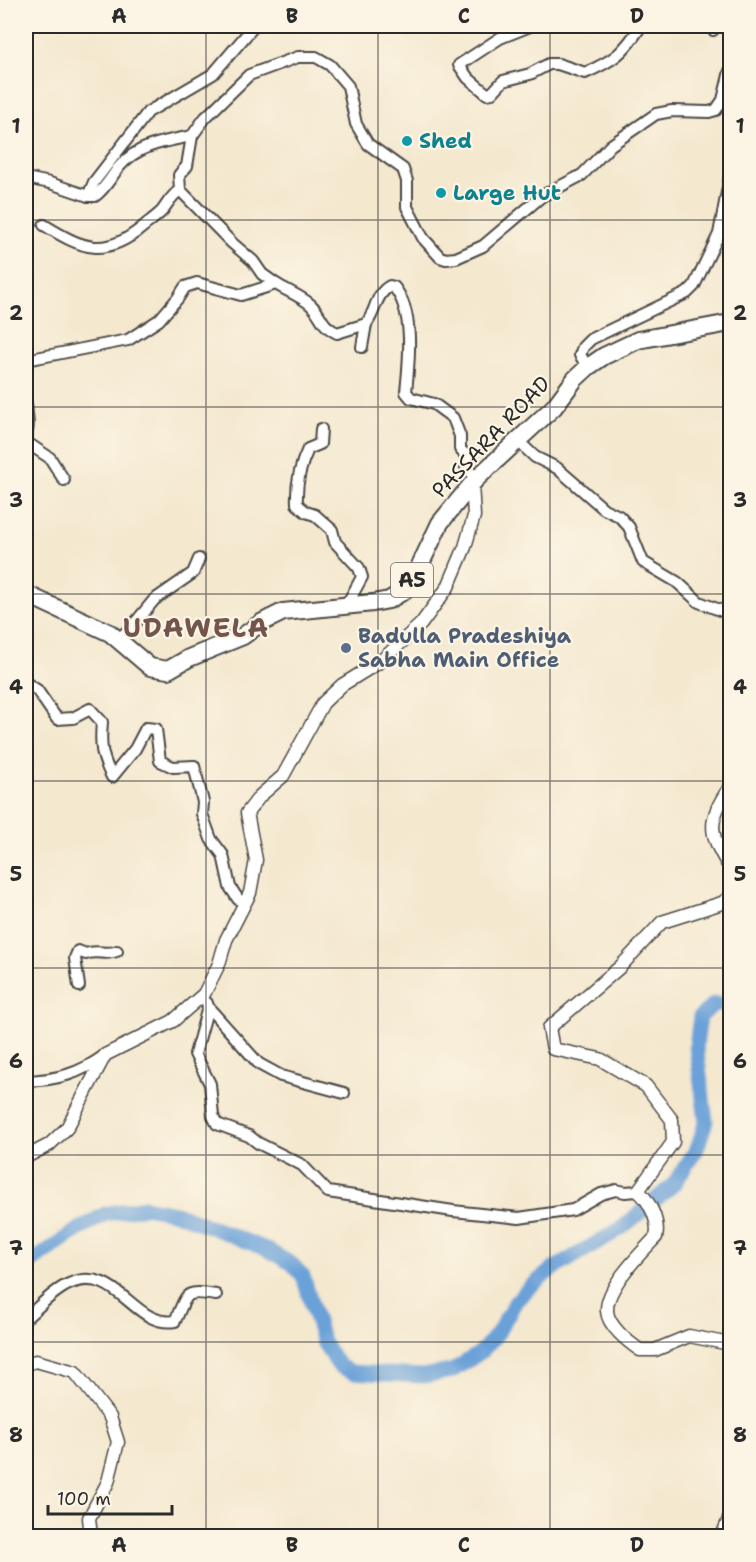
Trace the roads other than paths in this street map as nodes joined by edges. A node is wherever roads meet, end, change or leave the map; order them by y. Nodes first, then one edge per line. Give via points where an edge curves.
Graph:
1 (254, 26) edge
2 (530, 26) edge
3 (641, 26) edge
4 (730, 71) edge
5 (192, 136) junction
6 (730, 176) edge
7 (26, 178) edge
8 (180, 190) junction
9 (88, 196) junction
10 (44, 225) dead end
11 (276, 284) junction
12 (730, 323) edge
13 (366, 324) junction
14 (362, 347) dead end
15 (26, 360) edge
16 (588, 367) junction
17 (26, 404) edge
18 (321, 429) dead end
19 (516, 440) junction
20 (26, 442) edge
21 (64, 480) dead end
22 (474, 482) junction
23 (199, 559) dead end
24 (26, 594) edge
25 (343, 606) junction
26 (730, 614) edge
27 (118, 639) junction
28 (26, 683) edge
29 (730, 787) edge
30 (730, 868) edge
31 (730, 897) edge
32 (238, 899) dead end
33 (117, 951) dead end
34 (79, 986) dead end
35 (204, 994) junction
36 (208, 1007) junction
37 (105, 1055) junction
38 (26, 1081) edge
39 (344, 1093) dead end
40 (26, 1157) edge
41 (641, 1194) junction
42 (216, 1295) dead end
43 (26, 1318) edge
44 (730, 1344) edge
45 (26, 1364) edge
46 (730, 1517) edge
47 (91, 1536) edge
48 (722, 1536) edge

1 - 9 street via 213,74 148,112 94,182
2 - 3 street via 500,38 459,65 468,78 487,94 492,93 503,81 549,64 585,73 604,65 626,48
4 - 5 street via 723,100 716,110 656,114 611,145 582,175 542,196 483,246 456,258 440,257 423,238 407,207 403,169 368,144 356,124 348,86 330,65 316,57 298,57 249,75
5 - 8 street via 187,166 180,175
5 - 9 street via 151,144 121,164 100,192
6 - 16 street via 719,234 694,286 687,293 591,339 580,355
7 - 9 street
8 - 10 street via 134,234 106,248 79,245
8 - 11 street
11 - 13 street via 309,303 325,327 337,333
11 - 15 street via 241,296 197,283 185,286 159,320 128,340
12 - 16 highway, PASSARA ROAD / A5 via 638,340
13 - 14 street
13 - 22 street via 380,296 390,286 394,287 403,305 408,332 406,392 411,398 434,404 453,418
16 - 19 highway, PASSARA ROAD / A5 via 554,407
17 - 20 street
18 - 25 street via 320,444 308,449 297,479 297,504 332,530 335,543 359,568 362,577
19 - 22 highway, PASSARA ROAD / A5
19 - 26 street via 535,457 558,468 604,509 619,516 629,527 643,562 699,602
20 - 21 street via 50,458
22 - 25 highway, PASSARA ROAD / A5 via 441,524 404,591 389,600
22 - 35 street via 474,516 448,587 421,624 381,661 323,703 283,776 247,813 256,860 250,893
23 - 27 street via 193,573 154,600
24 - 27 highway, PASSARA ROAD / A5
25 - 27 highway, PASSARA ROAD / A5 via 283,612 243,636 168,670 150,667
28 - 32 street via 37,690 57,719 73,718 90,709 102,722 100,744 112,777 146,728 156,729 160,761 173,767 194,766 202,814 211,839 223,855 230,887
29 - 30 street via 713,820 712,834
31 - 41 street via 662,922 620,967 549,1028 553,1049 600,1059 646,1086 672,1120 673,1142
33 - 34 street via 78,951 75,958
35 - 36 street
35 - 37 street via 173,1021
36 - 39 street via 259,1064 281,1077
36 - 41 street via 195,1054 210,1084 217,1124 249,1136 302,1165 328,1192 519,1218 573,1210 616,1190
37 - 38 street via 90,1066 51,1080
37 - 40 street via 67,1128 49,1145
41 - 44 street via 656,1222 656,1237 610,1296 607,1313 613,1326 640,1350 655,1350 689,1335
42 - 43 street via 187,1295 175,1321 166,1323 154,1320 107,1283 83,1279 67,1285
45 - 47 street via 36,1361 75,1372 110,1417 118,1442 108,1482 89,1518
46 - 48 street

